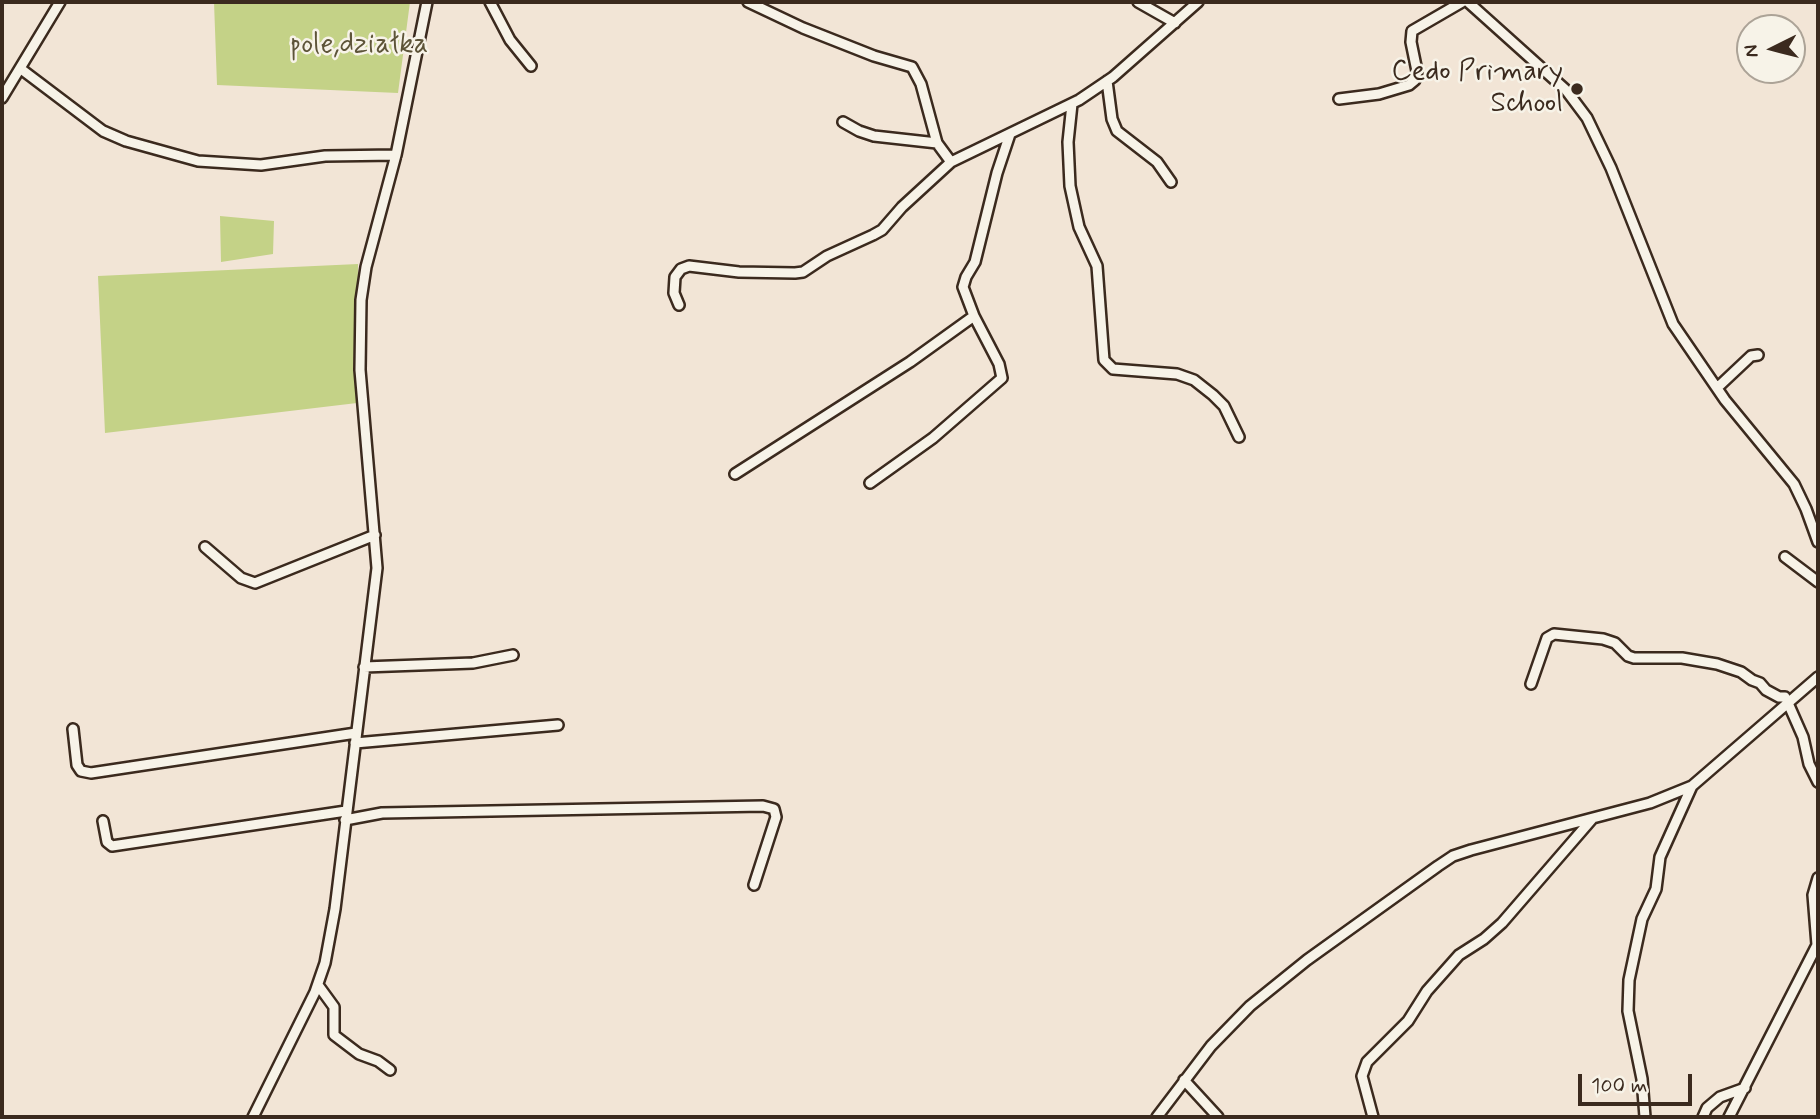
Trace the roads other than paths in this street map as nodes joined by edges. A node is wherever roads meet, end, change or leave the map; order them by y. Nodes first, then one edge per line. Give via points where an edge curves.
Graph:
1 (60, 2) edge
2 (427, 2) edge
3 (490, 2) edge
4 (748, 2) edge
5 (1138, 2) edge
6 (1198, 2) edge
7 (1465, 2) edge
8 (1175, 23) junction
9 (531, 66) dead end
10 (22, 69) junction
11 (1107, 81) junction
12 (2, 98) edge
13 (1339, 99) dead end
14 (1072, 104) junction
15 (843, 122) dead end
16 (1010, 134) junction
17 (937, 143) junction
18 (396, 155) junction
19 (951, 162) junction
20 (1171, 182) dead end
21 (679, 305) dead end
22 (974, 316) junction
23 (1758, 355) dead end
24 (1717, 388) junction
25 (1239, 437) dead end
26 (735, 474) dead end
27 (870, 483) dead end
28 (375, 535) junction
29 (1818, 542) edge
30 (205, 547) dead end
31 (1785, 557) dead end
32 (1818, 582) edge
33 (513, 655) dead end
34 (364, 667) junction
35 (1818, 677) edge
36 (1531, 684) dead end
37 (1787, 700) junction
38 (558, 725) dead end
39 (73, 729) dead end
40 (355, 738) junction
41 (1818, 782) edge
42 (1692, 786) junction
43 (346, 815) junction
44 (1593, 818) junction
45 (103, 821) dead end
46 (1818, 878) edge
47 (754, 886) dead end
48 (318, 985) junction
49 (390, 1070) dead end
50 (1184, 1080) junction
51 (1745, 1088) junction
52 (253, 1117) edge
53 (1157, 1117) edge
54 (1218, 1117) edge
55 (1373, 1117) edge
56 (1645, 1117) edge
57 (1703, 1117) edge
58 (1729, 1117) edge

1 - 10 street
2 - 18 street
3 - 9 street via 510,40
4 - 17 street via 803,28 912,67 921,83
5 - 8 street
6 - 8 street
7 - 13 street via 1412,31 1417,71 1409,85
7 - 24 street via 1558,82 1587,118 1669,316
8 - 11 street
10 - 12 street
10 - 18 street via 103,131 198,161 261,165 325,156
11 - 14 street
11 - 20 street via 1117,131 1157,162
14 - 16 street
14 - 25 street via 1070,186 1079,227 1097,267 1104,360 1113,369 1177,374 1194,380 1224,406
15 - 17 street via 874,136
16 - 19 street
16 - 22 street via 975,262 963,285
17 - 19 street
18 - 28 street via 366,267 360,310 360,370
19 - 21 street via 882,230 803,272 681,269 674,285
22 - 26 street
22 - 27 street via 1002,378 933,438
23 - 24 street via 1751,356
24 - 29 street via 1794,484
28 - 30 street via 256,583 241,578
28 - 34 street via 377,568
31 - 32 street
33 - 34 street via 478,663
34 - 40 street
35 - 37 street
36 - 37 street via 1547,638 1554,634 1603,639 1634,658 1717,664 1741,672
37 - 41 street
37 - 42 street
38 - 40 street
39 - 40 street via 77,765 80,771 91,773
40 - 43 street
42 - 44 street
42 - 56 street via 1660,857 1656,889 1642,919 1629,980 1628,1011
43 - 45 street via 112,845 107,842
43 - 47 street via 763,806 774,810 776,817
43 - 48 street via 333,921
44 - 50 street via 1453,856 1250,1006
44 - 55 street via 1502,923 1459,955 1408,1021 1367,1062 1362,1076
46 - 51 street via 1813,895 1817,945
48 - 49 street via 334,1007 334,1035
48 - 52 street
50 - 53 street
50 - 54 street
51 - 57 street via 1720,1097
51 - 58 street

